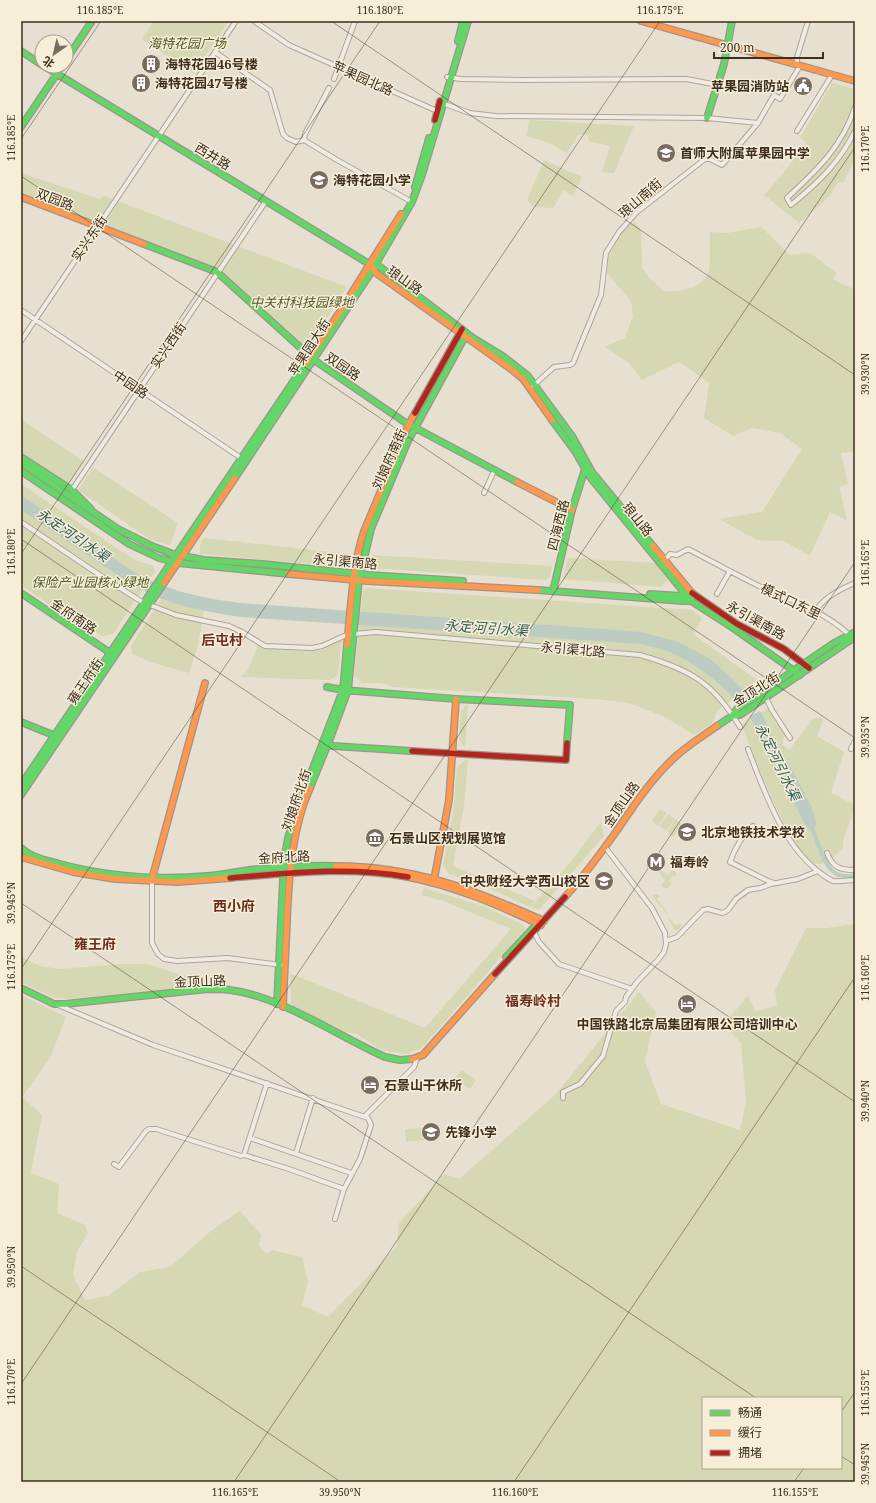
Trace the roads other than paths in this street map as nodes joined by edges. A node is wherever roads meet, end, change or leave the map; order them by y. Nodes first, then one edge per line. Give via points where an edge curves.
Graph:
1 (92, 21) edge
2 (236, 21) edge
3 (254, 21) edge
4 (355, 21) edge
5 (464, 21) edge
6 (468, 21) edge
7 (641, 21) edge
8 (732, 21) edge
9 (808, 21) edge
10 (728, 45) junction
11 (74, 48) edge
12 (21, 51) edge
13 (215, 52) junction
14 (34, 59) edge
15 (798, 66) junction
16 (339, 67) junction
17 (56, 74) joint
18 (832, 75) junction
19 (449, 77) junction
20 (334, 79) dead end
21 (855, 81) edge
22 (718, 85) junction
23 (329, 88) dead end
24 (441, 103) junction
25 (855, 107) edge
26 (437, 111) junction
27 (707, 118) junction
28 (758, 123) junction
29 (21, 127) edge
30 (797, 131) dead end
31 (855, 131) edge
32 (158, 136) junction
33 (304, 140) junction
34 (21, 197) edge
35 (266, 201) junction
36 (411, 201) junction
37 (97, 227) junction
38 (373, 266) junction
39 (217, 272) junction
40 (21, 310) edge
41 (35, 319) junction
42 (463, 333) junction
43 (21, 341) edge
44 (312, 358) junction
45 (533, 386) junction
46 (139, 389) junction
47 (409, 424) junction
48 (415, 427) junction
49 (21, 457) edge
50 (242, 458) junction
51 (21, 464) edge
52 (585, 469) junction
53 (21, 471) edge
54 (494, 471) junction
55 (72, 490) junction
56 (484, 493) dead end
57 (572, 510) junction
58 (95, 513) junction
59 (21, 522) edge
60 (187, 543) junction
61 (179, 556) junction
62 (664, 561) junction
63 (175, 562) junction
64 (730, 571) junction
65 (164, 577) joint
66 (357, 577) junction
67 (855, 583) edge
68 (554, 587) junction
69 (21, 593) edge
70 (689, 594) junction
71 (717, 594) dead end
72 (691, 601) junction
73 (147, 603) junction
74 (815, 612) junction
75 (352, 631) junction
76 (855, 632) edge
77 (853, 638) edge
78 (113, 654) junction
79 (807, 666) junction
80 (798, 673) junction
81 (205, 683) dead end
82 (327, 687) dead end
83 (345, 690) junction
84 (761, 698) junction
85 (456, 699) junction
86 (732, 716) junction
87 (21, 722) edge
88 (740, 727) dead end
89 (57, 737) junction
90 (790, 738) dead end
91 (855, 741) edge
92 (328, 744) junction
93 (748, 749) dead end
94 (852, 749) dead end
95 (452, 752) junction
96 (21, 785) edge
97 (21, 795) edge
98 (753, 826) dead end
99 (604, 847) junction
100 (21, 848) edge
101 (827, 853) dead end
102 (21, 857) edge
103 (283, 867) junction
104 (290, 867) junction
105 (855, 870) edge
106 (818, 871) junction
107 (283, 874) junction
108 (290, 874) junction
109 (152, 879) junction
110 (434, 880) junction
111 (855, 880) edge
112 (775, 883) junction
113 (541, 923) junction
114 (534, 932) junction
115 (666, 941) junction
116 (282, 966) junction
117 (21, 988) edge
118 (632, 989) junction
119 (54, 1004) junction
120 (277, 1004) junction
121 (283, 1007) junction
122 (417, 1058) junction
123 (266, 1083) junction
124 (313, 1098) junction
125 (563, 1098) dead end
126 (365, 1116) junction
127 (250, 1138) junction
128 (296, 1153) junction
129 (244, 1155) junction
130 (114, 1164) dead end
131 (351, 1173) dead end
132 (344, 1189) junction
133 (335, 1219) dead end

1 - 11 main road
2 - 13 street, 实兴东街
3 - 16 street, 苹果园北路 via 289,45
4 - 16 street
5 - 19 main road, 苹果园大街
6 - 19 main road, 苹果园大街
7 - 10 main road
8 - 10 main road
9 - 15 street via 797,57
10 - 15 main road
10 - 22 main road
12 - 14 main road, 西井路
13 - 32 street, 实兴东街
13 - 33 street via 270,90 283,134 296,142
15 - 18 main road
15 - 28 street, 琅山南街 via 780,99 774,95
16 - 20 street
16 - 26 street, 苹果园北路
17 - 29 main road
17 - 32 main road, 西井路
18 - 21 main road
18 - 30 street
19 - 22 street via 522,80 686,79
19 - 24 main road, 苹果园大街
22 - 27 main road
23 - 33 street
24 - 26 main road, 苹果园大街
24 - 27 street via 470,113 496,116
24 - 36 main road, 苹果园大街 via 422,175
25 - 31 street via 845,132 830,155 787,198 791,205 818,183 834,165
26 - 36 main road, 苹果园大街
27 - 28 street
28 - 45 street, 琅山南街 via 722,165 705,159 637,212 618,232 606,253 601,295 573,363 554,367
32 - 35 main road, 西井路
32 - 37 street, 实兴东街
33 - 36 street
34 - 37 main road, 双园路
35 - 38 main road, 西井路
35 - 39 street, 实兴西街
36 - 38 main road, 苹果园大街
37 - 39 main road, 双园路
37 - 41 street, 实兴东街
38 - 42 main road, 琅山路 via 376,273
38 - 44 main road, 苹果园大街
39 - 44 main road, 双园路
39 - 46 street, 实兴西街
40 - 41 street, 中园路
41 - 43 street, 实兴东街
41 - 46 street, 中园路
42 - 45 main road, 琅山路
42 - 47 main road, 刘娘府南街
42 - 48 main road, 刘娘府南街
44 - 47 main road, 双园路
44 - 50 main road, 苹果园大街
44 - 60 main road, 苹果园大街
45 - 52 main road, 琅山路
45 - 62 main road, 琅山路 via 572,436 592,472
46 - 50 street, 中园路
46 - 55 street, 实兴西街
47 - 48 main road, 双园路
47 - 66 main road, 刘娘府南街 via 364,531 358,549
48 - 54 main road, 双园路
48 - 66 main road, 刘娘府南街 via 373,523
49 - 55 main road
50 - 60 main road, 苹果园大街
51 - 58 main road, 永引渠南路
52 - 57 main road, 四海西路
52 - 70 main road, 琅山路
53 - 63 main road, 永引渠南路 via 129,544
54 - 56 street
54 - 57 main road, 双园路
55 - 58 main road
57 - 68 main road, 四海西路
58 - 61 main road, 永引渠南路 via 135,538
59 - 73 street, 永引渠北路 via 107,580
60 - 61 main road, 苹果园大街
61 - 63 main road, 苹果园大街
61 - 66 main road, 永引渠南路
62 - 64 street, 模式口东里 via 670,554 677,555 688,549
62 - 70 main road, 琅山路
63 - 65 main road, 苹果园大街
63 - 66 main road, 永引渠南路
64 - 71 street
64 - 74 street, 模式口东里
65 - 73 main road, 雍王府街
66 - 68 main road, 永引渠南路
66 - 72 main road, 永引渠南路
66 - 75 main road, 刘娘府北街
67 - 74 street via 833,594 820,604
68 - 70 main road, 永引渠南路
69 - 78 main road, 金府南路
70 - 72 main road
70 - 79 main road, 永引渠南路 via 736,624 774,642
72 - 80 main road, 永引渠南路
73 - 75 street, 永引渠北路 via 184,617 229,626 265,646 312,648 322,646
73 - 78 main road, 雍王府街
74 - 77 street, 模式口东里
75 - 83 main road, 刘娘府北街
75 - 86 street, 永引渠北路 via 640,656 666,662 694,676 711,688
76 - 77 main road, 金顶北街
77 - 79 main road, 金顶北街
78 - 89 main road, 雍王府街
79 - 80 main road, 金顶北街
80 - 84 main road, 金顶北街
81 - 109 main road
82 - 83 main road
83 - 85 main road
83 - 92 main road, 刘娘府北街
83 - 103 main road, 刘娘府北街 via 293,821
84 - 86 main road, 金顶北街
84 - 90 street
85 - 95 main road
85 - 95 main road via 570,705 566,760
86 - 88 street, 永引渠北路
86 - 99 main road, 金顶山路 via 674,758 649,784
87 - 89 main road
89 - 96 main road, 雍王府街
89 - 97 main road, 雍王府街
91 - 94 street
92 - 95 main road
92 - 104 main road, 刘娘府北街 via 299,816
93 - 106 street via 765,792 789,840
95 - 110 main road via 447,817
98 - 112 street via 742,836 730,862
99 - 113 main road, 金顶山路
99 - 115 street via 652,908
100 - 109 main road, 金府北路 via 35,857 74,868
101 - 105 street via 829,860 840,869
102 - 109 main road, 金府北路 via 90,875 115,879
103 - 104 main road, 金府北路
103 - 107 main road, 刘娘府北街
103 - 109 main road, 金府北路
104 - 108 main road, 刘娘府北街
104 - 110 main road, 金府北路 via 372,867 413,872
106 - 111 street via 834,881
106 - 112 street via 798,880
107 - 108 main road, 金府北路
107 - 109 main road, 金府北路 via 178,882
107 - 116 main road, 刘娘府北街
108 - 110 main road, 金府北路 via 342,871
108 - 116 main road, 刘娘府北街
109 - 116 street via 152,943 164,959 177,961 228,958
110 - 113 main road, 金府北路
112 - 115 street via 744,892 725,912 703,910 676,937
113 - 114 main road, 金顶山路
113 - 122 main road, 金顶山路 via 529,931
114 - 118 street via 539,942 559,964
114 - 122 main road, 金顶山路 via 423,1055
115 - 118 street via 664,952
116 - 120 main road, 刘娘府北街
116 - 121 main road, 刘娘府北街
117 - 119 main road, 金顶山路
118 - 125 street via 616,1011 603,1056 580,1084 563,1092
119 - 120 main road, 金顶山路 via 213,989 243,992
119 - 123 street via 153,1045
120 - 121 main road, 金顶山路
121 - 122 main road, 金顶山路 via 385,1057 398,1060
122 - 126 street via 414,1067
123 - 124 street
123 - 127 street
124 - 126 street
124 - 128 street
126 - 132 street via 371,1124 360,1159
127 - 128 street
127 - 129 street
128 - 131 street
129 - 130 street via 149,1129 119,1167
129 - 132 street
132 - 133 street

